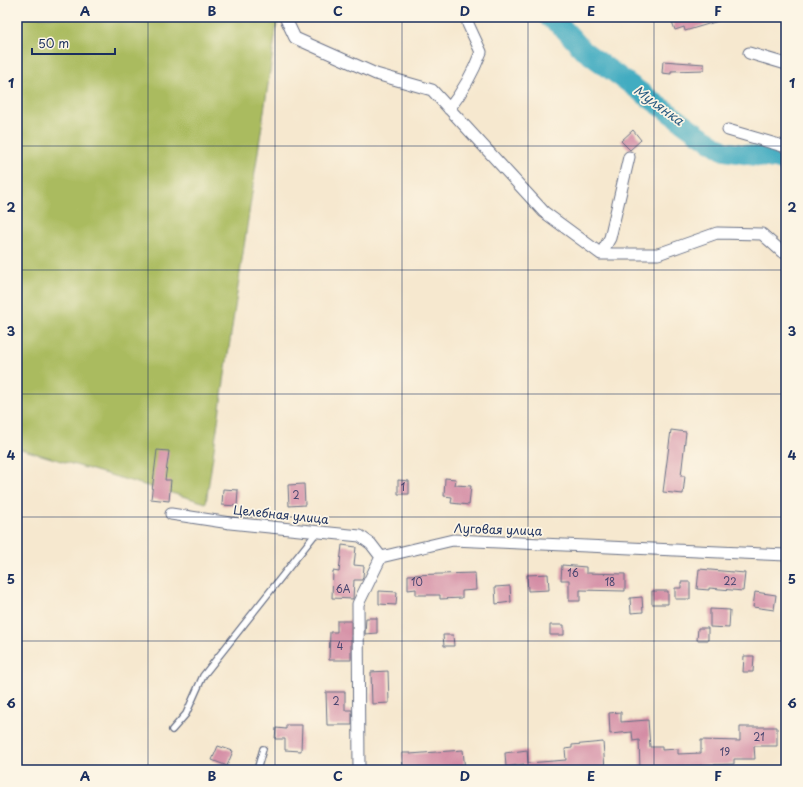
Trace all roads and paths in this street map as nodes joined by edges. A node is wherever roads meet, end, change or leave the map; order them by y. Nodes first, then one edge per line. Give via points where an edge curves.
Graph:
1 (285, 17) edge
2 (468, 24) dead end
3 (750, 53) dead end
4 (786, 64) edge
5 (449, 109) junction
6 (728, 130) dead end
7 (786, 147) edge
8 (629, 157) dead end
9 (786, 252) edge
10 (601, 254) junction
11 (171, 514) dead end
12 (317, 532) junction
13 (786, 555) edge
14 (381, 557) junction
15 (172, 730) dead end
16 (263, 749) dead end
17 (257, 770) edge
18 (359, 770) edge

1 - 5 street via 295,38 376,74 432,90
2 - 5 street via 481,52 461,94
3 - 4 street
5 - 10 street via 544,212
6 - 7 street
8 - 10 street via 610,238
9 - 10 street via 782,252 762,234 717,233 658,254
11 - 12 street, Целебная улица
12 - 14 street, Целебная улица via 360,536 371,544
12 - 15 lane via 203,676 186,714
13 - 14 street, Луговая улица via 453,540
14 - 18 street via 358,604
16 - 17 lane

